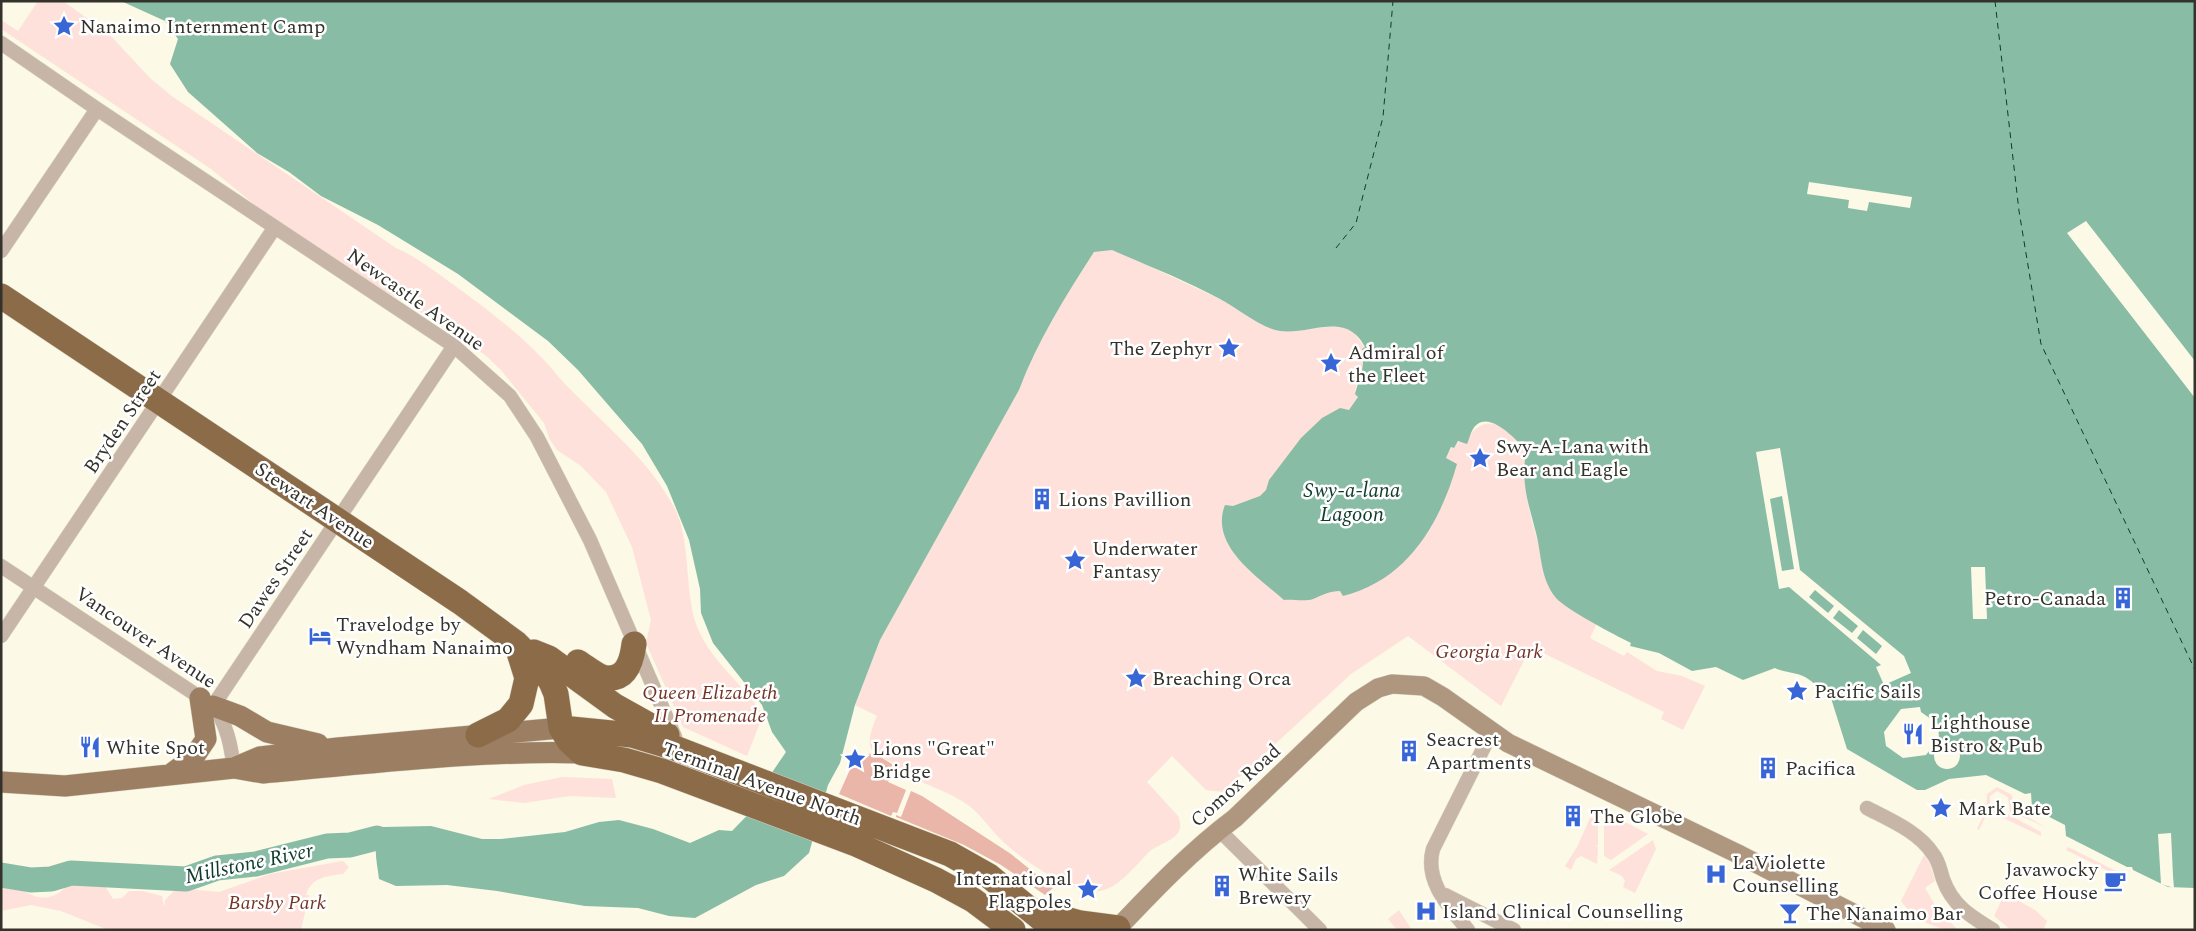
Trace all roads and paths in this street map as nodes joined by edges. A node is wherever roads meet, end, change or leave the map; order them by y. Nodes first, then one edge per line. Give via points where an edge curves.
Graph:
1 (1, 43) edge
2 (96, 109) junction
3 (275, 227) junction
4 (1, 251) edge
5 (1, 296) edge
6 (454, 346) junction
7 (159, 401) junction
8 (338, 520) junction
9 (1, 566) edge
10 (34, 586) junction
11 (460, 602) junction
12 (1, 636) edge
13 (516, 643) junction
14 (634, 644) junction
15 (206, 702) junction
16 (561, 728) junction
17 (1491, 733) junction
18 (478, 734) junction
19 (677, 741) junction
20 (338, 748) junction
21 (582, 753) junction
22 (714, 763) junction
23 (234, 768) junction
24 (169, 775) junction
25 (1, 782) edge
26 (1867, 808) dead end
27 (1219, 830) junction
28 (1440, 892) junction
29 (1032, 910) junction
30 (1488, 924) edge
31 (1117, 929) edge
32 (1013, 930) edge
33 (1055, 930) edge
34 (1320, 930) edge
35 (1468, 930) edge
36 (1514, 930) edge
37 (1886, 930) edge
38 (1993, 930) edge

1 - 2 street, Newcastle Avenue
2 - 3 street, Newcastle Avenue
2 - 4 street
3 - 6 street, Newcastle Avenue
3 - 7 street, Bryden Street
5 - 7 highway, Stewart Avenue
6 - 8 street, Dawes Street
6 - 14 street, Newcastle Avenue via 510,396 536,437 590,540
7 - 8 highway, Stewart Avenue
7 - 10 street, Bryden Street
8 - 11 highway, Stewart Avenue
8 - 15 street, Dawes Street
9 - 10 street, Vancouver Avenue
10 - 12 street, Bryden Street
10 - 15 street, Vancouver Avenue
11 - 13 highway, Stewart Avenue
11 - 14 highway via 555,648 605,678 618,677 628,668
13 - 16 highway, Stewart Avenue via 551,682
13 - 18 highway via 527,678 521,704 508,720
13 - 19 highway via 549,658 614,706
14 - 19 street, Newcastle Avenue
15 - 20 main road via 267,732
15 - 23 street, Vancouver Avenue via 218,713 230,742
15 - 24 main road via 206,739 194,757
16 - 18 main road, Terminal Avenue North
16 - 21 highway, Stewart Avenue via 569,742
16 - 22 highway, Terminal Avenue North via 632,735
17 - 27 street, Comox Road via 1424,686 1392,684 1378,688 1356,702
17 - 28 street via 1433,849 1431,873
17 - 37 street
18 - 20 main road, Terminal Avenue North
19 - 22 highway
20 - 23 main road, Terminal Avenue North via 260,757
21 - 23 main road, Terminal Avenue North via 480,755 263,773
21 - 32 highway, Terminal Avenue North via 624,760 856,844 973,900
22 - 29 highway, Terminal Avenue North via 950,854 989,876
23 - 24 main road, Terminal Avenue North
24 - 25 main road, Terminal Avenue North via 65,786
26 - 38 street via 1925,844 1938,862 1950,895 1960,909
27 - 31 street, Comox Road
27 - 34 street
28 - 30 street
28 - 35 street
29 - 31 highway
29 - 33 highway, Terminal Avenue North
30 - 36 street

